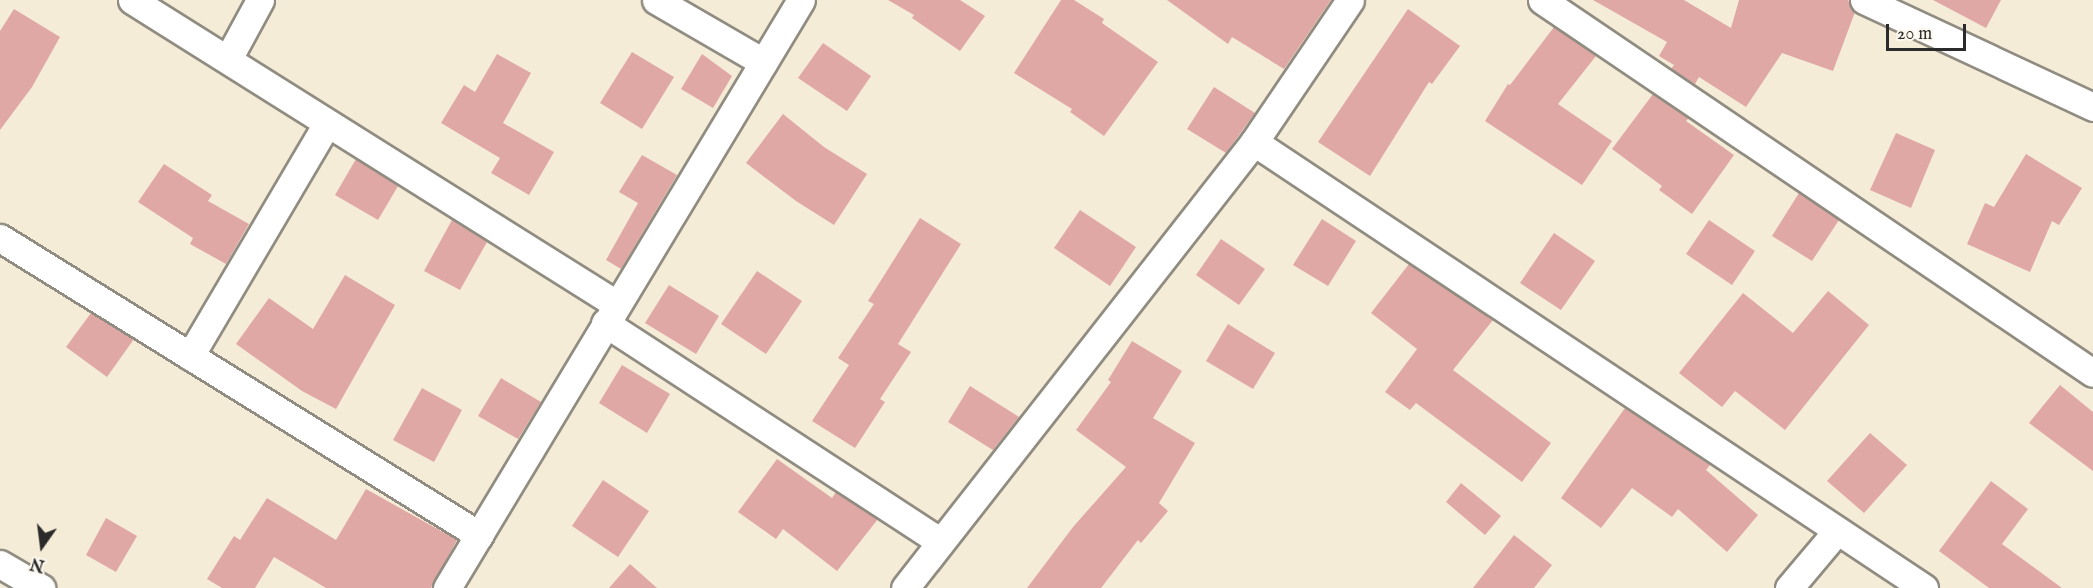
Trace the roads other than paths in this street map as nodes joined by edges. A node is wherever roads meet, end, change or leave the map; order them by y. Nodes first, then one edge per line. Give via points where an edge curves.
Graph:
1 (132, 0) edge
2 (260, 0) edge
3 (657, 0) edge
4 (801, 0) edge
5 (1350, 0) edge
6 (1542, 0) edge
7 (1864, 0) edge
8 (228, 59) junction
9 (763, 62) junction
10 (2093, 107) edge
11 (327, 123) junction
12 (1254, 142) junction
13 (0, 238) edge
14 (610, 313) junction
15 (190, 356) junction
16 (2093, 373) edge
17 (1837, 531) junction
18 (479, 535) junction
19 (940, 541) junction
20 (0, 564) edge
21 (41, 588) edge
22 (447, 588) edge
23 (905, 588) edge
24 (1789, 588) edge
25 (1924, 588) edge

1 - 8 street
2 - 8 street
3 - 9 street
4 - 9 street
5 - 12 street
6 - 16 street
7 - 10 street
8 - 11 street
9 - 14 street
11 - 14 street
11 - 15 street
12 - 17 street
12 - 19 street
13 - 15 street
14 - 18 street
14 - 19 street
15 - 18 street
17 - 24 street
17 - 25 street
18 - 22 street
19 - 23 street
20 - 21 street

